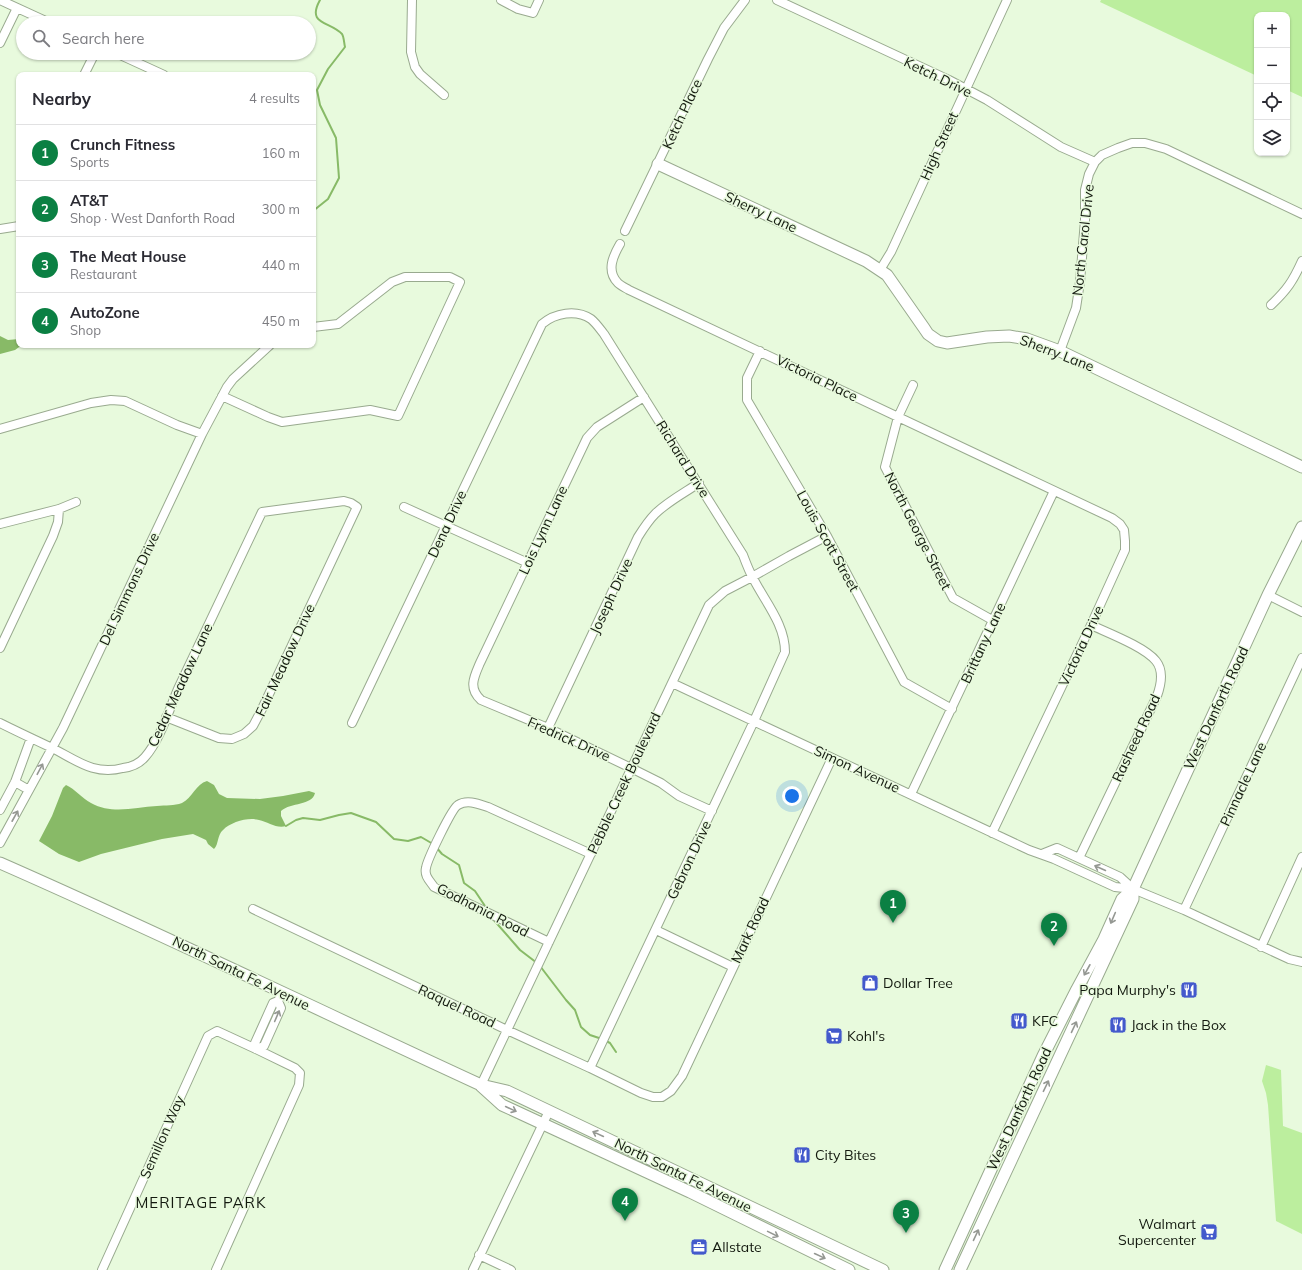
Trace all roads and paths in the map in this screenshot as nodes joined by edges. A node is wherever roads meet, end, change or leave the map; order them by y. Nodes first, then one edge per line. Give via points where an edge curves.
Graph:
1 (0, 0) edge
2 (412, 0) edge
3 (501, 0) edge
4 (540, 0) edge
5 (744, 0) edge
6 (777, 0) edge
7 (1007, 0) edge
8 (17, 8) junction
9 (35, 16) edge
10 (0, 42) edge
11 (92, 60) edge
12 (131, 60) edge
13 (86, 72) edge
14 (157, 72) edge
15 (965, 90) junction
16 (444, 95) dead end
17 (1095, 162) junction
18 (658, 164) junction
19 (1302, 214) edge
20 (16, 227) edge
21 (0, 230) edge
22 (625, 231) dead end
23 (620, 244) dead end
24 (1302, 261) edge
25 (880, 270) junction
26 (1271, 305) dead end
27 (542, 324) joint
28 (316, 327) edge
29 (267, 348) edge
30 (760, 351) junction
31 (1060, 352) junction
32 (913, 385) dead end
33 (222, 396) junction
34 (644, 397) junction
35 (898, 417) junction
36 (0, 428) edge
37 (202, 434) junction
38 (1302, 467) edge
39 (699, 483) junction
40 (1054, 491) junction
41 (76, 502) dead end
42 (357, 507) joint
43 (404, 507) dead end
44 (58, 509) junction
45 (0, 524) edge
46 (445, 526) junction
47 (1302, 527) edge
48 (827, 536) junction
49 (528, 563) junction
50 (752, 577) junction
51 (1268, 595) junction
52 (1302, 612) edge
53 (994, 621) junction
54 (1092, 625) junction
55 (0, 648) edge
56 (785, 652) joint
57 (1302, 658) edge
58 (672, 682) junction
59 (473, 687) joint
60 (952, 709) junction
61 (166, 717) junction
62 (754, 721) junction
63 (0, 723) edge
64 (352, 723) dead end
65 (548, 728) junction
66 (31, 738) junction
67 (51, 748) junction
68 (832, 758) junction
69 (631, 768) junction
70 (15, 782) junction
71 (29, 790) junction
72 (911, 794) junction
73 (0, 810) edge
74 (712, 811) junction
75 (992, 833) junction
76 (0, 843) edge
77 (591, 854) junction
78 (1042, 854) junction
79 (1302, 857) edge
80 (1079, 858) junction
81 (0, 863) edge
82 (1133, 889) junction
83 (253, 909) dead end
84 (1184, 910) junction
85 (656, 930) junction
86 (549, 942) junction
87 (1260, 947) junction
88 (1302, 962) edge
89 (733, 967) junction
90 (280, 997) junction
91 (262, 1027) junction
92 (507, 1030) junction
93 (271, 1031) junction
94 (256, 1049) junction
95 (590, 1068) junction
96 (481, 1085) junction
97 (662, 1097) joint
98 (549, 1111) junction
99 (542, 1124) junction
100 (1008, 1133) junction
101 (650, 1174) junction
102 (687, 1176) junction
103 (1001, 1180) junction
104 (704, 1199) junction
105 (744, 1204) junction
106 (479, 1256) junction
107 (102, 1270) edge
108 (216, 1270) edge
109 (473, 1270) edge
110 (511, 1270) edge
111 (849, 1270) edge
112 (883, 1270) edge
113 (945, 1270) edge
114 (960, 1270) edge

1 - 8 street
2 - 16 street via 411,52 415,67
3 - 4 street via 518,9 533,12
5 - 18 street, Ketch Place via 724,28 708,58
6 - 15 street, Ketch Drive via 949,80
7 - 15 street, High Street
8 - 9 street
8 - 10 street
11 - 13 street
12 - 14 street
15 - 17 street, Ketch Drive via 987,100 1061,147
15 - 25 street, High Street via 891,252
17 - 19 street via 1102,155 1118,148 1132,143 1145,143 1166,149
17 - 31 street, North Carol Drive via 1085,190 1085,220 1076,308
18 - 22 street, Ketch Place
18 - 25 street, Sherry Lane via 866,261
20 - 21 street
23 - 30 street, Victoria Place via 611,266 618,283
24 - 26 street via 1285,291
25 - 31 street, Sherry Lane via 895,285 928,334 938,341 947,343 1010,336 1027,339
27 - 34 street, Richard Drive via 548,318 567,313 581,314 592,320 604,334
27 - 46 street, Dena Drive
28 - 33 street via 338,324 392,282 405,277 450,277 460,282 398,416 370,410 282,422
29 - 33 street, Del Simmons Drive via 233,379
30 - 35 street, Victoria Place
30 - 48 street, Louis Scott Street via 747,378 747,400
31 - 38 street, Sherry Lane
32 - 35 street, North George Street
33 - 37 street, Del Simmons Drive
34 - 39 street, Richard Drive
34 - 49 street, Lois Lynn Lane via 597,427 587,438
35 - 40 street, Victoria Place
35 - 53 street, North George Street via 885,467 953,598
36 - 37 street via 111,400 126,401
37 - 67 street, Del Simmons Drive via 63,728
39 - 50 street, Richard Drive via 743,555
39 - 65 street, Joseph Drive via 655,514 638,537
40 - 53 street, Brittany Lane
40 - 54 street, Victoria Drive via 1112,518 1124,530 1125,550
41 - 44 street
42 - 61 street, Cedar Meadow Lane via 344,502 262,512
42 - 61 street, Fair Meadow Drive via 253,726 244,734 232,739 218,738
43 - 46 street
44 - 45 street
44 - 55 street via 58,522 53,536
46 - 49 street
46 - 64 street, Dena Drive
47 - 51 street, West Danforth Road
48 - 50 street, Pebble Creek Boulevard
48 - 60 street, Louis Scott Street via 904,682
49 - 59 street, Lois Lynn Lane via 474,676
50 - 56 street, Richard Drive via 782,631
50 - 58 street, Pebble Creek Boulevard via 725,591 709,605
51 - 52 street
51 - 82 street, West Danforth Road
53 - 60 street, Brittany Lane
54 - 75 street, Victoria Drive
54 - 80 street, Rasheed Road via 1144,651 1156,661 1161,684
56 - 62 street, Gebron Drive
57 - 84 street, Pinnacle Lane
58 - 62 street, Simon Avenue
58 - 69 street, Pebble Creek Boulevard
59 - 65 street, Fredrick Drive via 475,695 481,700
60 - 72 street, Brittany Lane
61 - 67 street, Cedar Meadow Lane via 156,740 144,758 133,766 118,770 94,769
62 - 68 street, Simon Avenue
62 - 74 street, Gebron Drive
63 - 66 street, Cedar Meadow Lane
65 - 69 street, Fredrick Drive
66 - 67 street, Cedar Meadow Lane
66 - 70 street
71 -> 67 street, Del Simmons Drive
68 - 72 street, Simon Avenue
68 - 89 street, Mark Road
69 - 74 street, Fredrick Drive via 661,783 679,796
69 - 77 street, Pebble Creek Boulevard
70 - 71 street
70 - 73 street
76 -> 71 street, Del Simmons Drive
72 - 75 street, Simon Avenue
74 - 85 street, Gebron Drive
75 - 78 street, Simon Avenue
77 - 86 street, Pebble Creek Boulevard
77 - 86 street, Godhania Road via 488,807 464,802 457,805 450,815 428,861 425,869 434,887
78 - 80 street via 1057,848
78 - 82 street, Simon Avenue via 1115,887
79 - 87 street
82 -> 80 street via 1120,877
81 - 90 street, North Santa Fe Avenue via 108,910
82 - 84 street
82 -> 100 street, West Danforth Road via 1122,899 1043,1056
103 -> 82 street, West Danforth Road via 1133,899
83 - 92 street, Raquel Road
84 - 87 street
85 - 89 street
85 - 95 street, Gebron Drive
86 - 92 street, Pebble Creek Boulevard
87 - 88 street
89 - 97 street, Mark Road via 682,1076 671,1091
90 - 91 street via 273,1003
93 -> 90 street via 280,1008
90 - 96 street, North Santa Fe Avenue
91 - 93 street
91 - 94 street via 255,1044
92 - 95 street, Raquel Road
92 - 96 street, Pebble Creek Boulevard
93 - 94 street via 264,1046
94 - 107 street, Semillon Way via 217,1031 208,1036
94 - 108 street via 295,1068 300,1073 299,1085
95 - 97 street, Raquel Road via 642,1093
96 - 98 street, North Santa Fe Avenue via 507,1091
96 -> 99 street, North Santa Fe Avenue via 502,1104
98 - 99 street
102 -> 98 street, North Santa Fe Avenue
99 - 101 street, North Santa Fe Avenue
99 - 106 street
100 - 103 street via 1002,1162 996,1176
100 - 113 street, West Danforth Road
101 - 102 street via 653,1168 670,1176
101 - 104 street, North Santa Fe Avenue
102 - 105 street, North Santa Fe Avenue
114 -> 103 street, West Danforth Road
104 - 105 street via 730,1204 740,1210
104 -> 111 street, North Santa Fe Avenue
105 - 112 street, North Santa Fe Avenue
106 - 109 street
106 - 110 street

